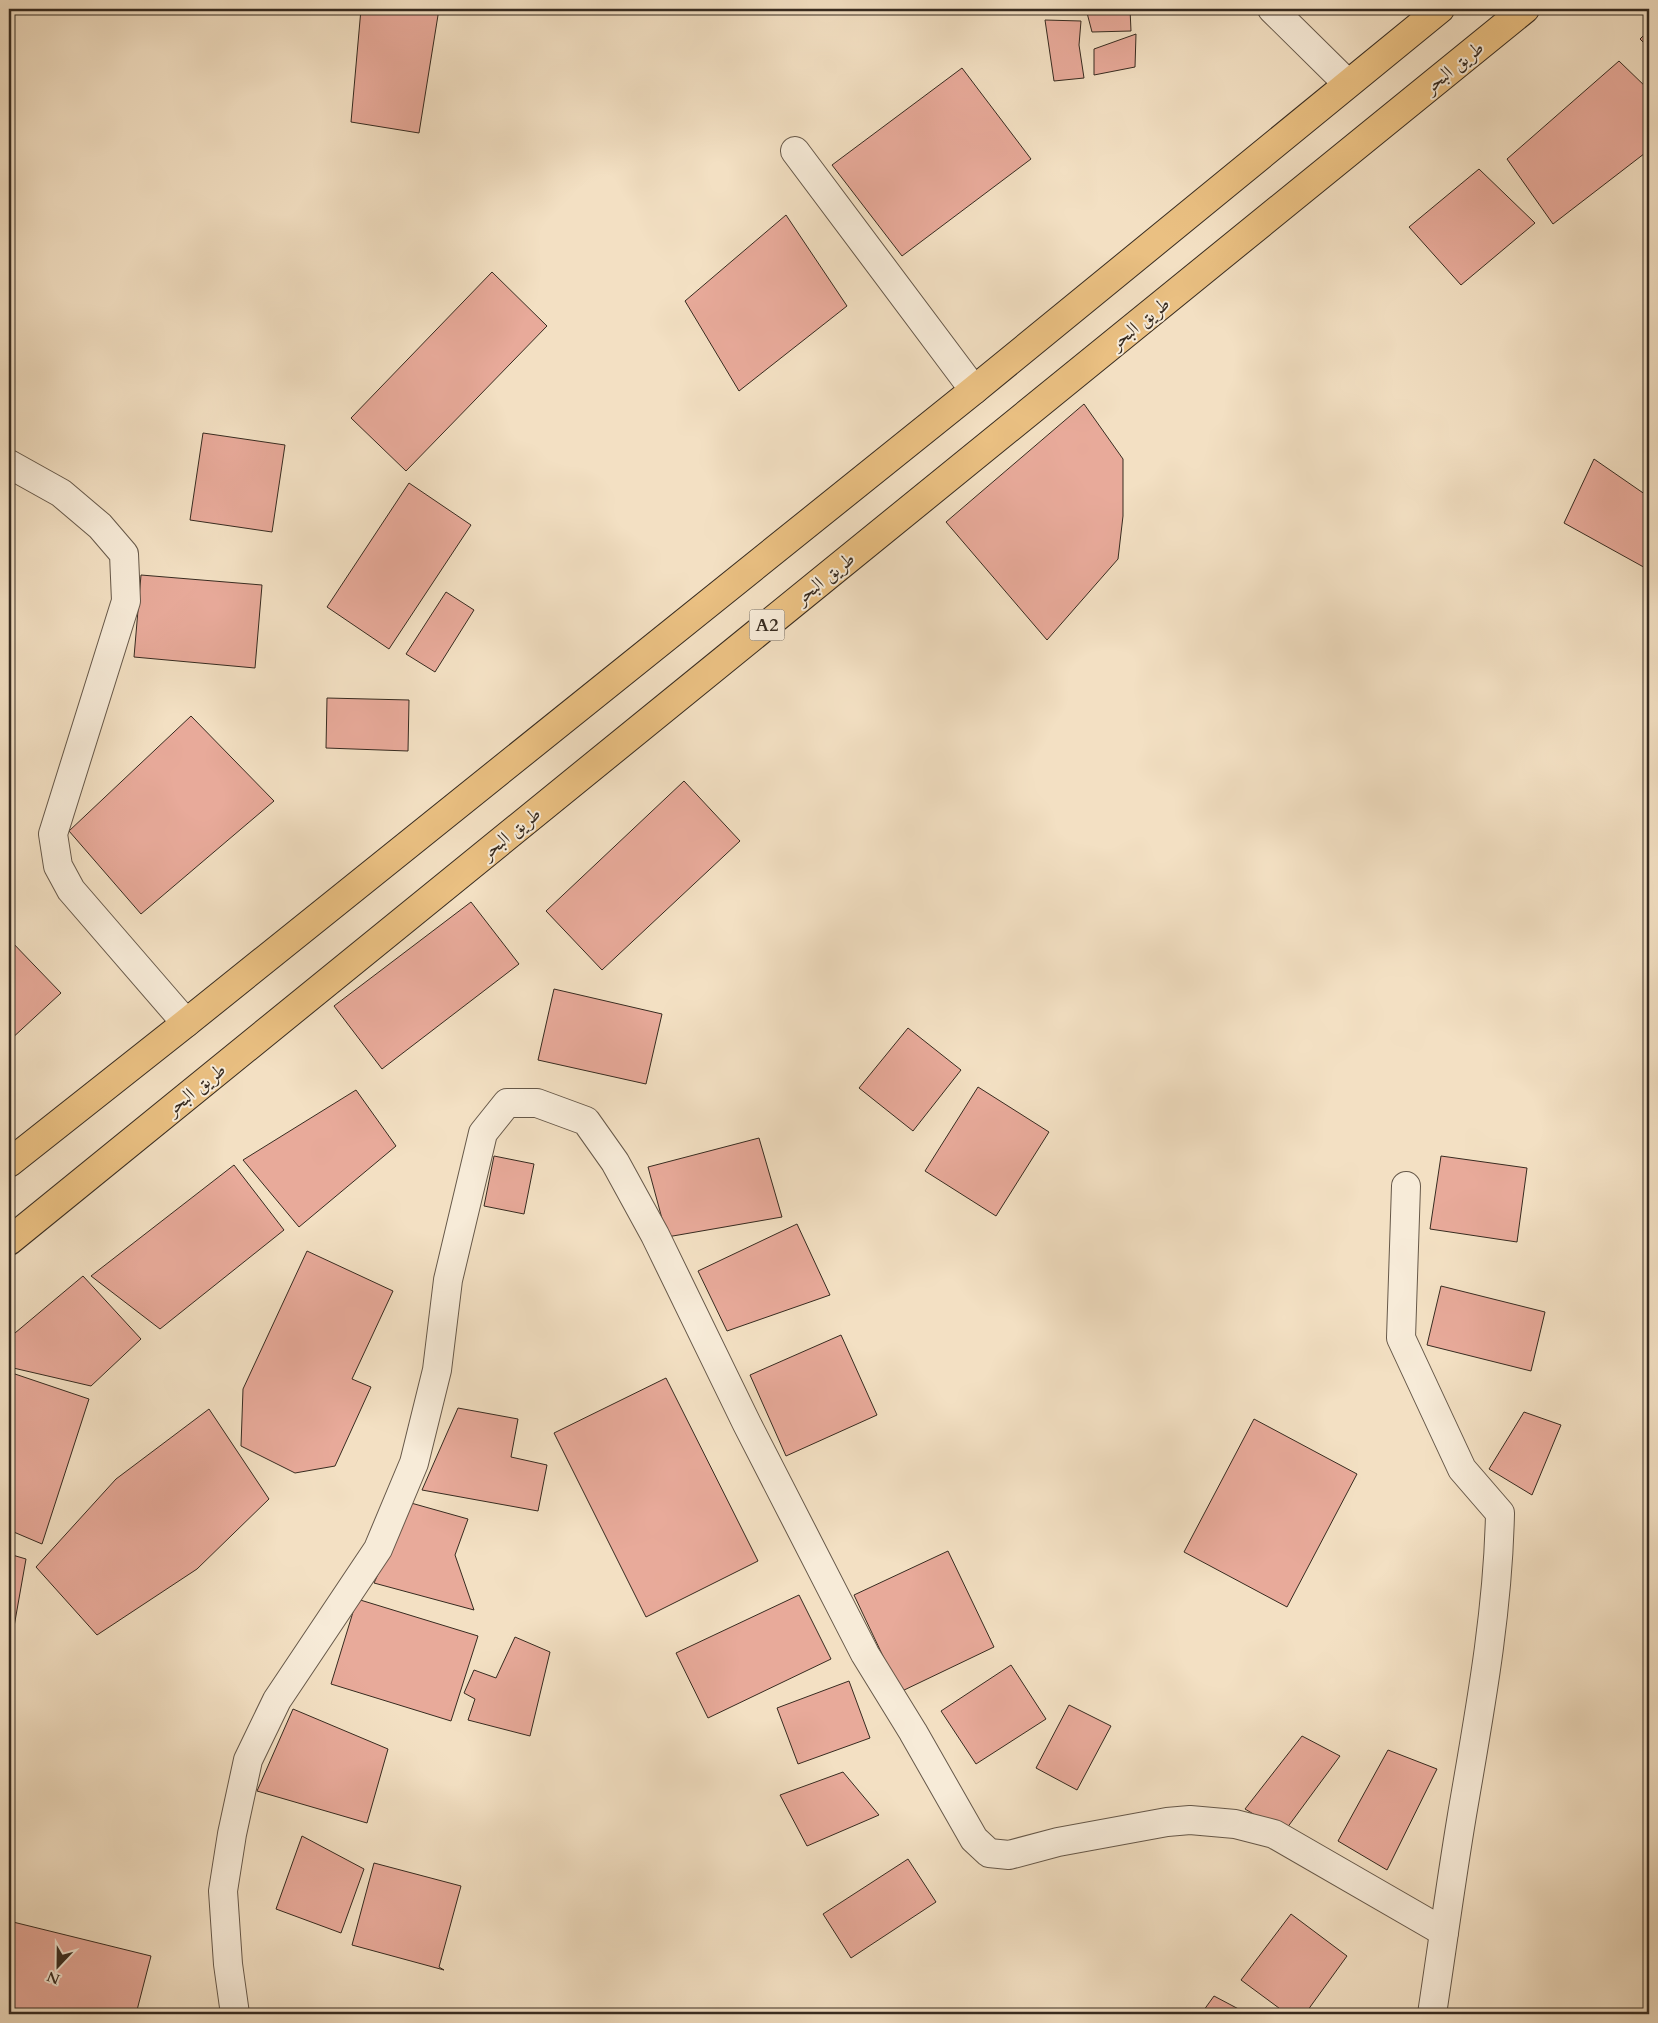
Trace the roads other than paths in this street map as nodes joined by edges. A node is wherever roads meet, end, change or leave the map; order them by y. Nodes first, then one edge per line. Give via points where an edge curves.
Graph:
1 (1272, 9) edge
2 (1440, 9) edge
3 (1525, 9) edge
4 (1347, 83) junction
5 (795, 150) dead end
6 (974, 390) junction
7 (9, 464) edge
8 (186, 1023) junction
9 (9, 1163) edge
10 (1406, 1186) dead end
11 (9, 1241) edge
12 (1444, 1932) junction
13 (235, 2014) edge
14 (1432, 2014) edge

1 - 4 street
2 - 4 highway
3 - 11 highway, طريق البحر / A2
4 - 6 highway
5 - 6 street
6 - 8 highway
7 - 8 street via 61,493 100,526 124,554 126,601 53,834 58,866 71,890
8 - 9 highway
10 - 12 street via 1401,1338 1462,1469 1500,1513 1499,1564 1485,1681
12 - 13 street via 1274,1834 1235,1824 1190,1820 1167,1822 1058,1842 1009,1855 989,1853 974,1839 865,1654 615,1162 586,1121 537,1103 507,1103 483,1133 448,1280 437,1370 414,1464 378,1549 277,1700 248,1760 223,1891
12 - 14 street

